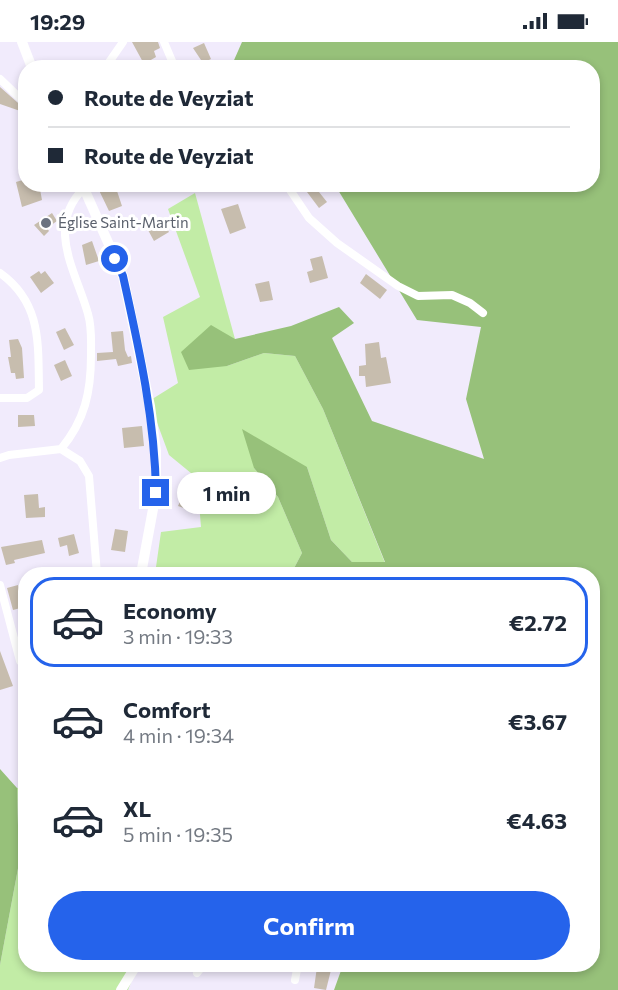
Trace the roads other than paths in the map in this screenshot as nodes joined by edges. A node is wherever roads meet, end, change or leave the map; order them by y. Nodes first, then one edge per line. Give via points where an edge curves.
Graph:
1 (22, 42) edge
2 (123, 42) edge
3 (164, 42) edge
4 (29, 60) edge
5 (111, 60) edge
6 (172, 60) edge
7 (0, 79) edge
8 (18, 96) edge
9 (79, 192) edge
10 (86, 192) edge
11 (291, 192) edge
12 (0, 273) edge
13 (483, 313) dead end
14 (0, 398) edge
15 (61, 449) junction
16 (0, 458) edge
17 (96, 567) edge
18 (142, 567) edge
19 (0, 585) edge
20 (18, 653) edge
21 (132, 972) edge
22 (296, 972) edge
23 (295, 980) dead end
24 (121, 990) edge

1 - 4 street
2 - 5 street
3 - 6 street
7 - 8 street
9 - 15 street via 64,235 66,252 88,314 91,384 75,432
10 - 18 street via 123,276 150,406 156,493
11 - 13 street via 309,218 337,243 398,286 418,296 452,295
12 - 14 street via 12,283 35,319 39,390 27,398
15 - 16 street
15 - 17 street via 80,461 89,476
19 - 20 street
21 - 24 street
22 - 23 street

